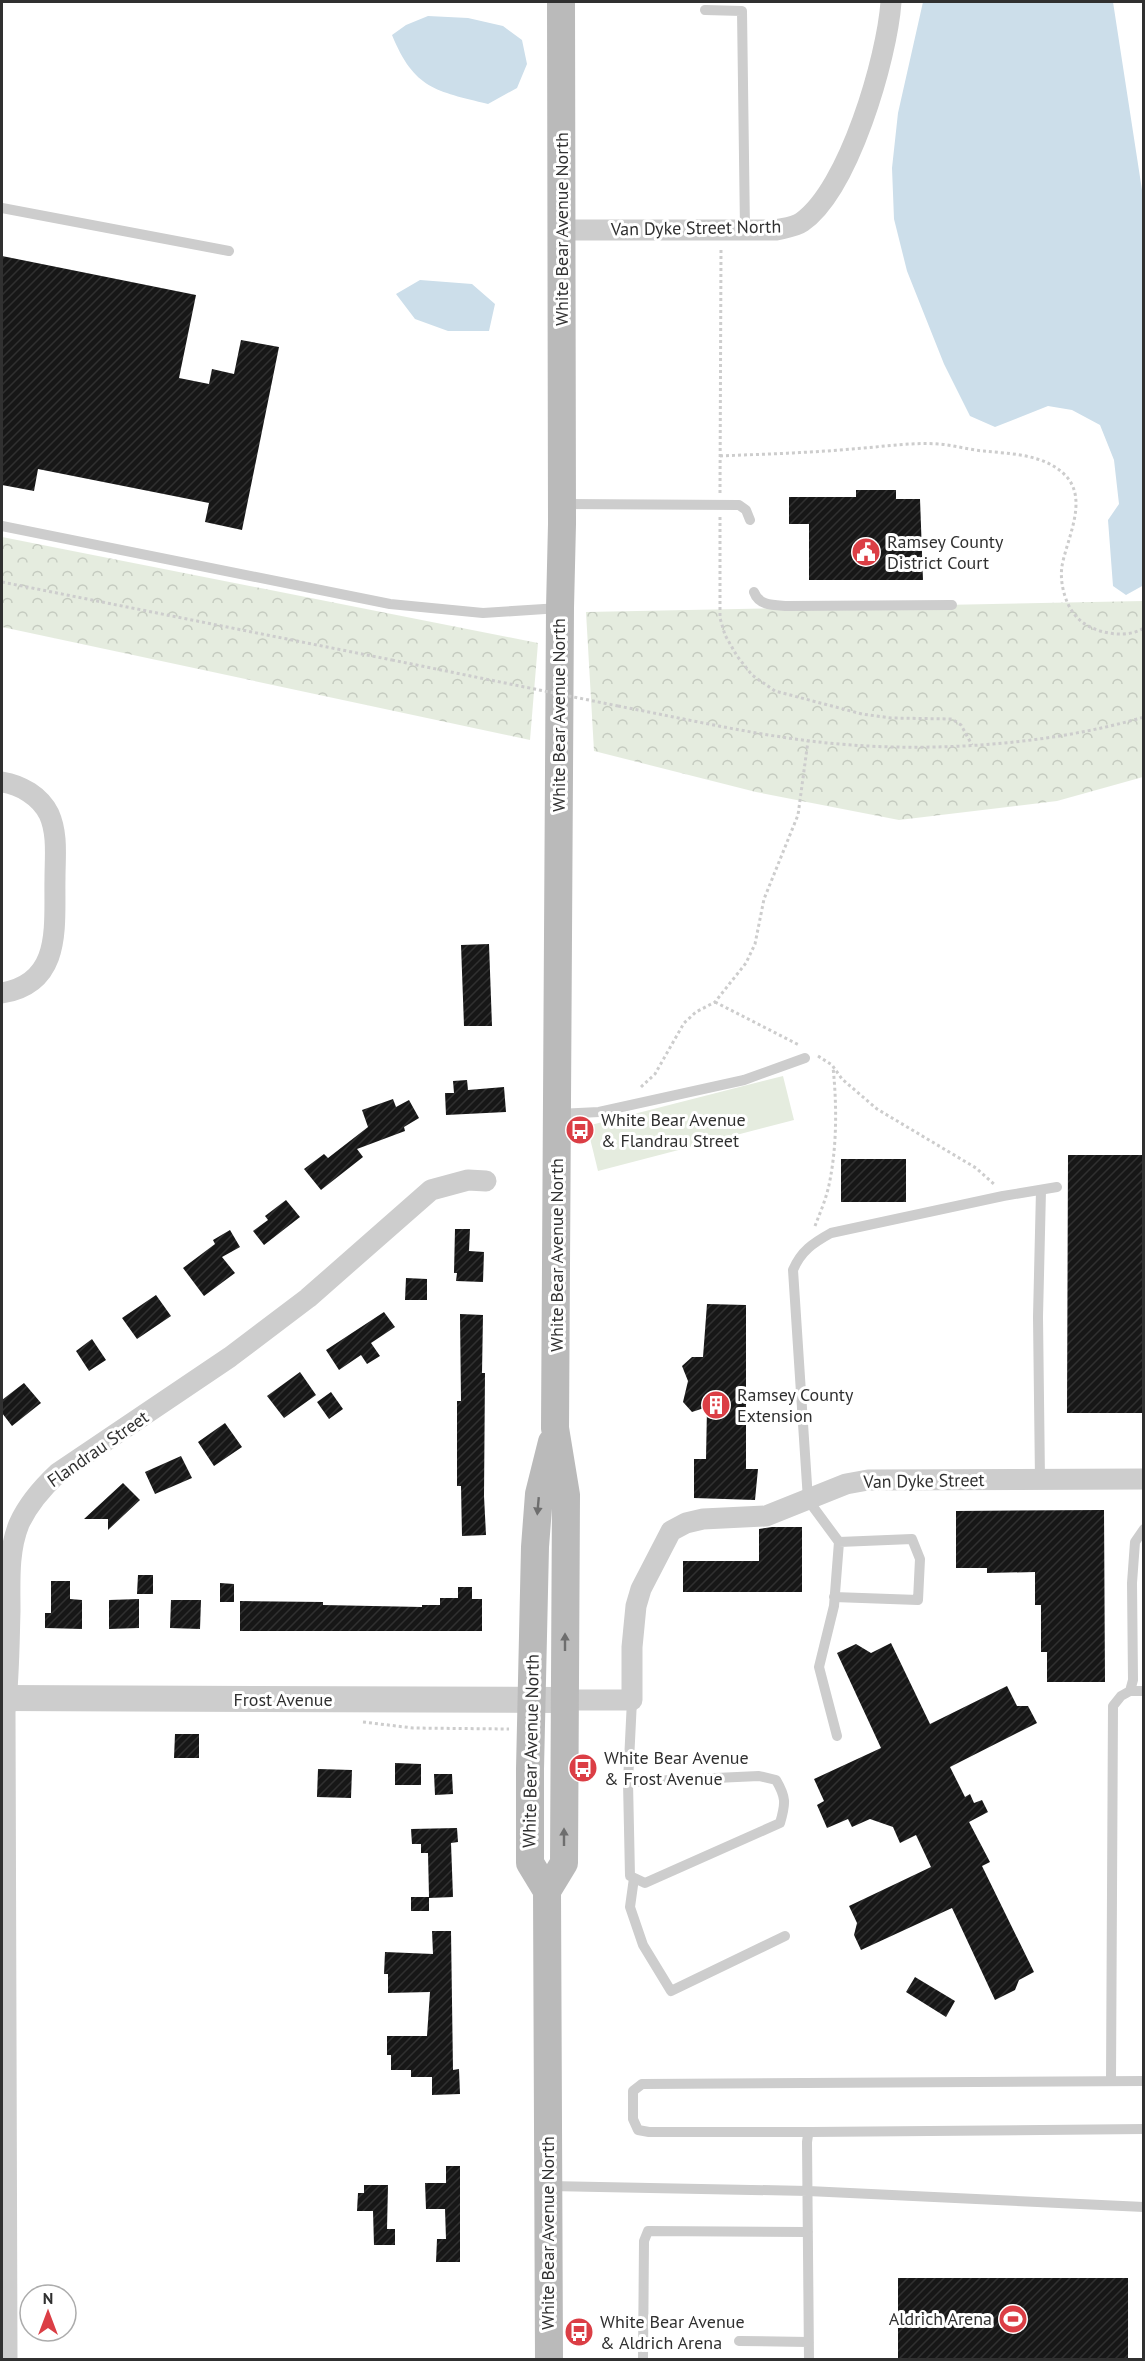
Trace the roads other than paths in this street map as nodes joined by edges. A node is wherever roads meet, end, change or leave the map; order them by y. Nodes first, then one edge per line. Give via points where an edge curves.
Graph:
1 (561, 2) edge
2 (891, 2) edge
3 (705, 10) dead end
4 (2, 208) edge
5 (563, 230) junction
6 (745, 230) junction
7 (230, 251) dead end
8 (562, 504) junction
9 (750, 520) dead end
10 (2, 525) edge
11 (754, 592) dead end
12 (952, 605) dead end
13 (560, 608) junction
14 (2, 782) edge
15 (2, 993) edge
16 (810, 1054) road end
17 (557, 1114) junction
18 (486, 1181) dead end
19 (1057, 1187) dead end
20 (1041, 1190) junction
21 (555, 1428) junction
22 (1143, 1479) edge
23 (1040, 1480) junction
24 (808, 1500) junction
25 (1143, 1529) edge
26 (838, 1542) junction
27 (834, 1597) junction
28 (1131, 1691) junction
29 (1143, 1691) edge
30 (4, 1698) edge
31 (531, 1700) junction
32 (565, 1700) junction
33 (632, 1700) junction
34 (837, 1736) dead end
35 (628, 1782) junction
36 (634, 1878) junction
37 (547, 1891) junction
38 (785, 1936) dead end
39 (1111, 2081) junction
40 (1143, 2081) edge
41 (1143, 2129) edge
42 (811, 2132) junction
43 (548, 2186) junction
44 (808, 2190) junction
45 (1143, 2207) edge
46 (808, 2232) junction
47 (739, 2341) dead end
48 (809, 2342) junction
49 (7, 2360) edge
50 (549, 2360) edge
51 (643, 2360) edge
52 (809, 2360) edge

1 - 5 main road, White Bear Avenue North
2 - 6 street, Van Dyke Street North via 889,26 860,130 829,195 801,223 776,230
3 - 6 lane via 742,11
4 - 7 lane
5 - 6 street, Van Dyke Street North
5 - 8 main road, White Bear Avenue North
8 - 9 lane via 720,505 743,507
8 - 13 main road, White Bear Avenue North
10 - 13 lane via 390,604 483,613
11 - 12 lane via 764,603 787,606
13 - 17 main road, White Bear Avenue North
14 - 15 street via 27,790 39,801 49,814 55,841 52,951 34,980 20,989
16 - 17 lane via 744,1080 599,1112
17 - 21 main road, White Bear Avenue North
18 - 30 street, Flandrau Street via 468,1180 431,1190 308,1298 42,1488 28,1506 12,1548
19 - 20 lane
20 - 23 lane
20 - 24 lane via 831,1233 808,1246 798,1257 793,1270
21 -> 31 main road, White Bear Avenue North via 539,1494
32 -> 21 main road, White Bear Avenue North via 566,1494
22 - 23 street, Van Dyke Street
23 - 24 street, Van Dyke Street via 868,1480 846,1484
24 - 26 lane
24 - 33 street, Van Dyke Street via 766,1516 703,1519 671,1531 636,1606
25 - 28 lane via 1135,1542
26 - 27 lane
26 - 27 lane via 912,1539 920,1559 918,1600
27 - 34 lane via 819,1666
28 - 29 lane
28 - 39 lane via 1113,1706
30 - 31 street, Frost Avenue
30 - 49 street, Flandrau Street
31 - 32 street, Frost Avenue
31 - 37 main road, White Bear Avenue North via 530,1863
32 - 33 street
37 -> 32 main road, White Bear Avenue North via 564,1863
33 - 35 lane
35 - 36 lane via 630,1876
35 - 36 lane via 759,1776 776,1780 785,1796 780,1823 645,1883
36 - 38 lane via 630,1907 643,1945 671,1991
37 - 43 main road, White Bear Avenue North
39 - 40 lane
39 - 42 lane via 642,2084 633,2091 633,2119 638,2130
41 - 42 lane
42 - 44 lane via 807,2142
43 - 44 lane
43 - 50 main road, White Bear Avenue North
44 - 45 lane
44 - 46 lane
46 - 48 lane
46 - 51 lane via 648,2231 644,2241
47 - 48 lane
48 - 52 lane

